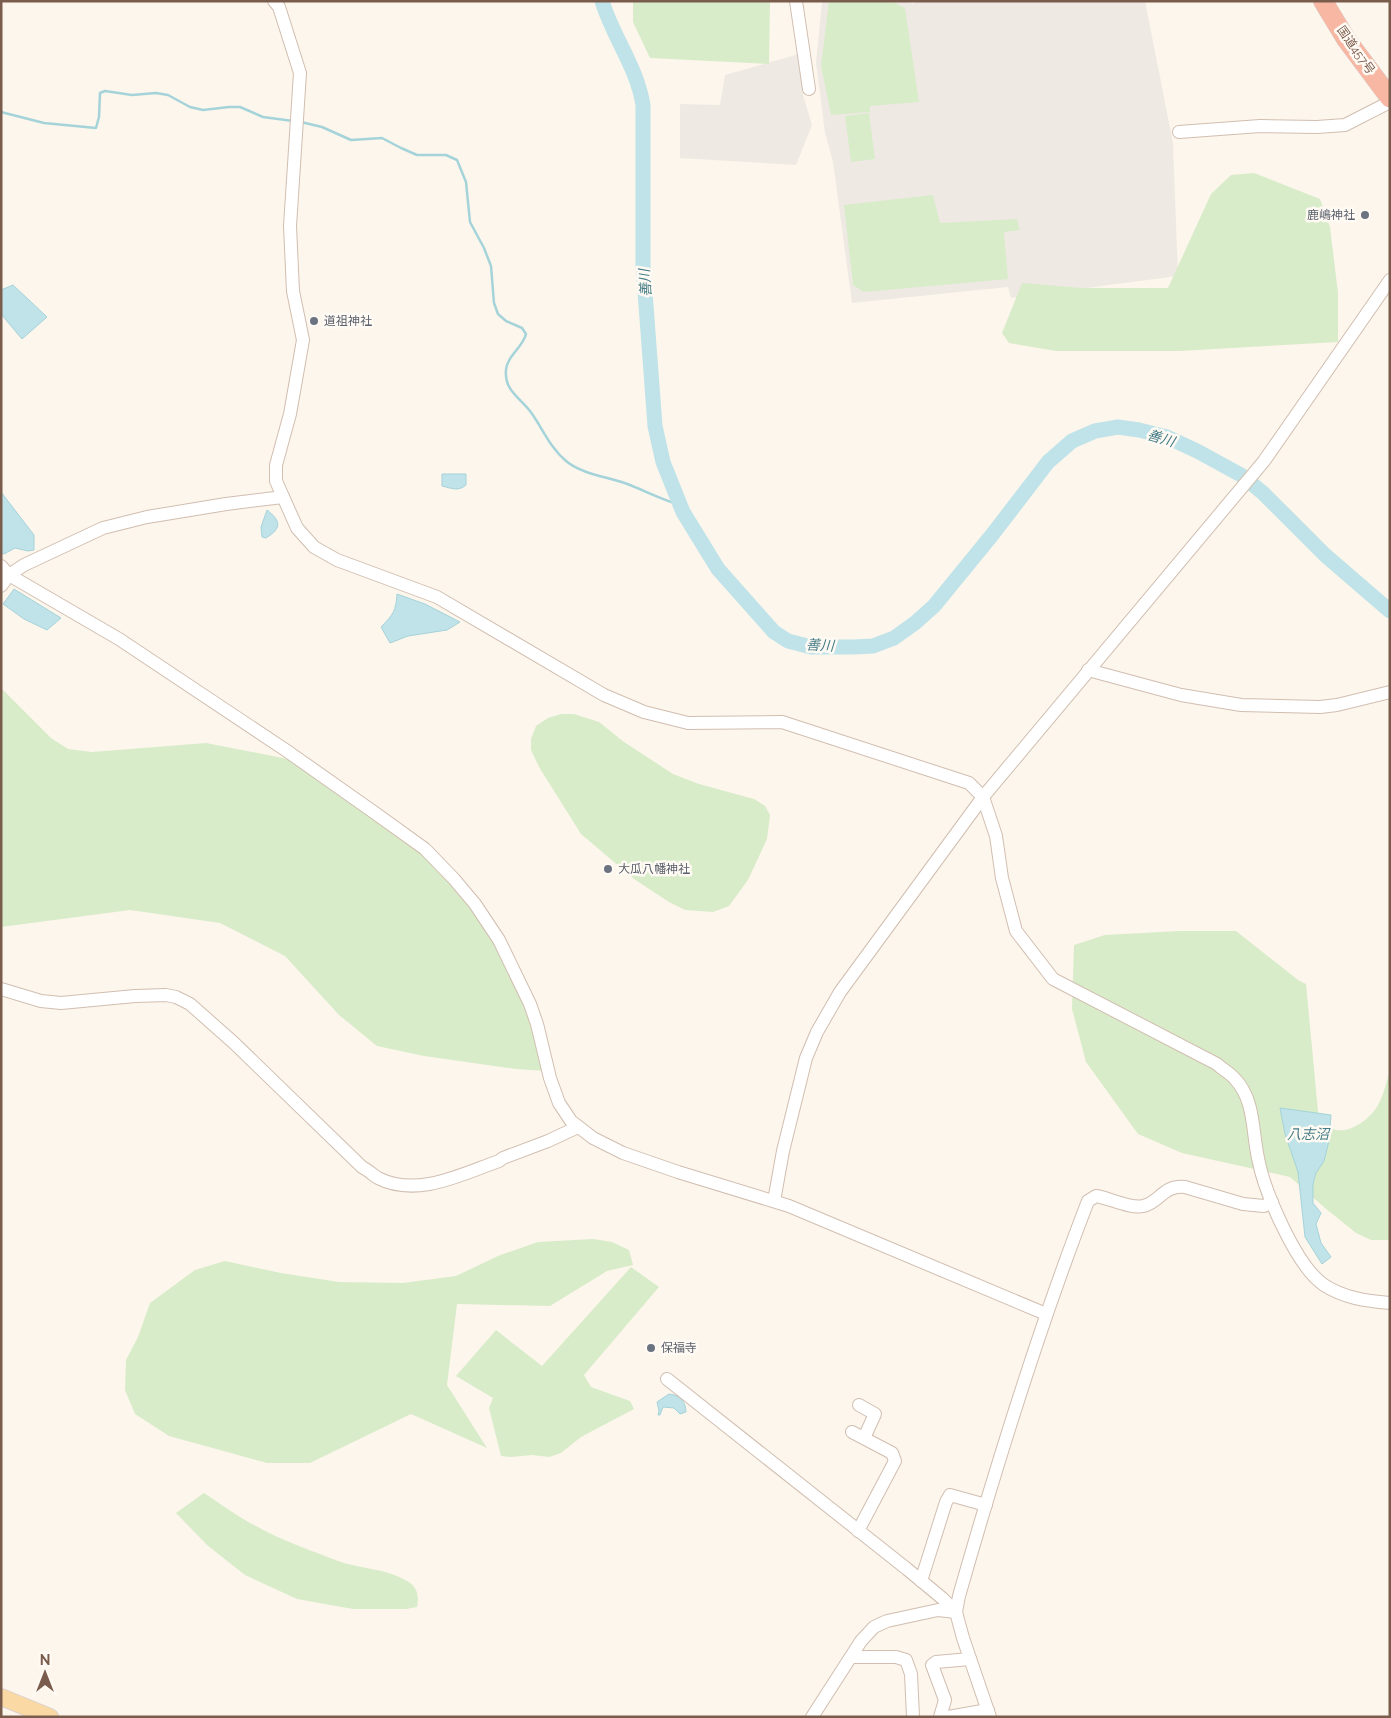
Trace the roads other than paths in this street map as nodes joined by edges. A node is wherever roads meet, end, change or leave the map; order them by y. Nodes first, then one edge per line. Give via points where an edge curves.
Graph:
1 (274, 1) edge
2 (796, 1) edge
3 (1323, 1) edge
4 (809, 89) dead end
5 (1390, 98) edge
6 (1390, 102) edge
7 (1179, 132) dead end
8 (1390, 280) edge
9 (283, 497) junction
10 (5, 570) edge
11 (1, 586) edge
12 (1088, 670) junction
13 (1390, 692) edge
14 (983, 796) junction
15 (1, 989) edge
16 (578, 1127) junction
17 (774, 1201) junction
18 (1272, 1202) junction
19 (1390, 1303) edge
20 (1046, 1314) junction
21 (667, 1379) dead end
22 (860, 1405) dead end
23 (852, 1432) dead end
24 (864, 1438) junction
25 (986, 1505) junction
26 (858, 1531) junction
27 (921, 1581) junction
28 (956, 1612) junction
29 (852, 1657) junction
30 (970, 1659) junction
31 (1, 1697) edge
32 (989, 1713) edge
33 (50, 1717) edge
34 (812, 1717) edge
35 (913, 1717) edge
36 (940, 1717) edge
37 (948, 1717) edge

1 - 9 street via 279,7 300,73 290,226 293,290 303,340 290,414 276,465 276,481
2 - 4 street
3 - 5 highway, 国道457号 via 1346,39
6 - 7 street via 1345,125 1260,126
8 - 12 street via 1264,461
9 - 10 street via 147,517 103,528 24,565
9 - 14 street via 297,528 314,546 338,560 437,597 604,695 644,712 688,723 782,722 969,782
10 - 11 street
10 - 16 street via 119,638 287,751 425,850 475,904 499,940 530,1004 559,1103 566,1116
12 - 13 street via 1181,695 1241,705 1320,707
12 - 14 street
14 - 17 street via 845,984 816,1032 783,1151
14 - 18 street via 996,836 1002,878 1016,931 1053,980 1216,1064 1234,1079 1246,1096 1252,1115 1257,1157
15 - 16 street via 41,1001 62,1003 135,996 176,997 190,1004 234,1043 362,1167 378,1178 399,1185 438,1183
16 - 17 street via 624,1153
17 - 20 street
18 - 19 street via 1295,1250 1323,1284 1340,1294 1361,1300
18 - 20 street via 1264,1206 1243,1204 1177,1186 1140,1207 1096,1196 1088,1201
20 - 25 street
21 - 26 street
22 - 24 street via 875,1414
23 - 24 street
24 - 26 street via 892,1453 895,1461
25 - 27 street via 950,1495
25 - 28 street
26 - 27 street
27 - 28 street
28 - 29 street via 938,1610 887,1621 874,1628
28 - 30 street
29 - 34 street
29 - 35 street via 896,1656 906,1660 911,1674
30 - 32 street
30 - 36 street via 932,1665 945,1700
31 - 33 main road
32 - 37 street

